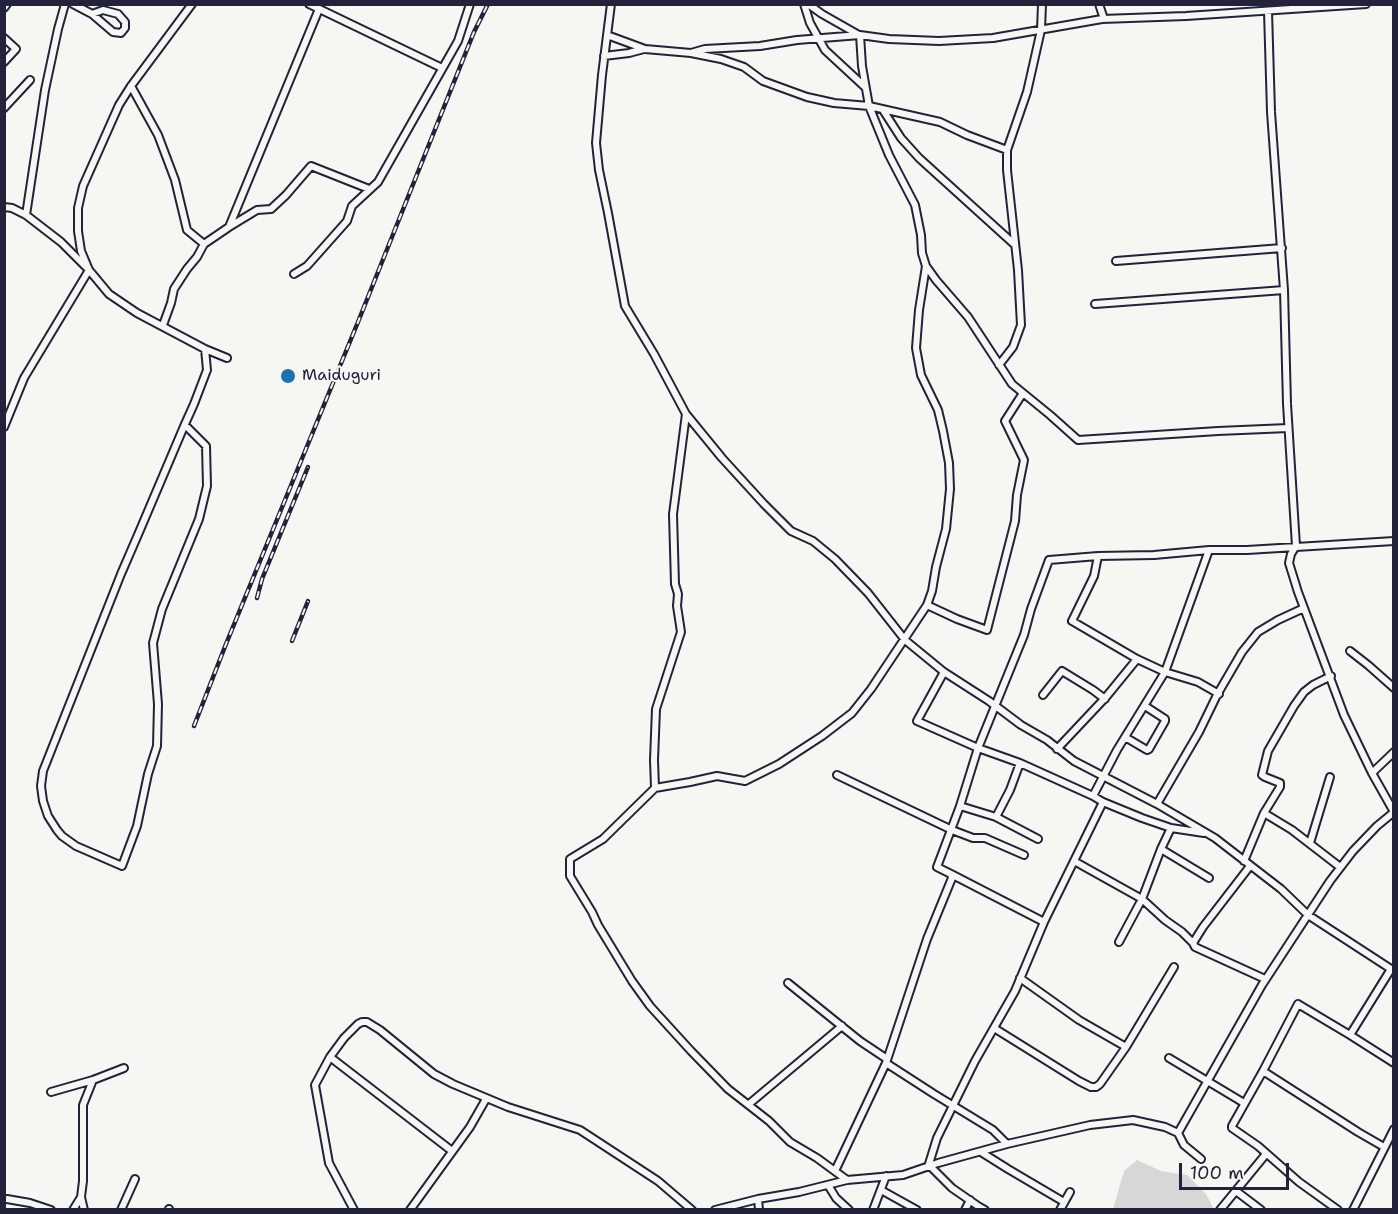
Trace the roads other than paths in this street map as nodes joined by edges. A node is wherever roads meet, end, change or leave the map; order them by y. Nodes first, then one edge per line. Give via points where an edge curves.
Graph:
1 (65, 4) edge
2 (73, 4) edge
3 (192, 4) edge
4 (309, 4) edge
5 (470, 4) edge
6 (611, 4) edge
7 (806, 4) edge
8 (1042, 4) edge
9 (1099, 4) edge
10 (1366, 4) edge
11 (319, 9) junction
12 (1268, 11) junction
13 (92, 14) junction
14 (1104, 19) junction
15 (1041, 30) junction
16 (607, 35) junction
17 (860, 35) junction
18 (4, 38) edge
19 (819, 39) junction
20 (645, 49) junction
21 (691, 53) junction
22 (604, 56) junction
23 (4, 62) edge
24 (442, 68) junction
25 (30, 80) dead end
26 (131, 86) junction
27 (866, 88) junction
28 (869, 106) junction
29 (4, 108) edge
30 (884, 110) junction
31 (1007, 150) junction
32 (369, 189) junction
33 (4, 207) edge
34 (26, 215) junction
35 (229, 227) junction
36 (204, 244) junction
37 (1014, 244) junction
38 (1282, 248) junction
39 (1116, 261) dead end
40 (926, 266) junction
41 (89, 270) junction
42 (294, 274) dead end
43 (1284, 290) junction
44 (1095, 304) dead end
45 (163, 325) junction
46 (205, 349) junction
47 (227, 358) dead end
48 (999, 365) junction
49 (1023, 393) junction
50 (686, 414) junction
51 (184, 425) junction
52 (4, 426) edge
53 (1288, 428) junction
54 (1394, 541) edge
55 (1296, 546) junction
56 (1209, 550) junction
57 (1098, 556) junction
58 (927, 606) junction
59 (1304, 608) junction
60 (904, 640) junction
61 (1350, 651) dead end
62 (1137, 659) junction
63 (944, 672) junction
64 (1165, 672) junction
65 (1331, 676) junction
66 (1394, 688) edge
67 (1219, 694) junction
68 (1043, 695) dead end
69 (1105, 699) junction
70 (1145, 706) junction
71 (995, 707) junction
72 (1125, 737) junction
73 (978, 748) junction
74 (1057, 749) junction
75 (1394, 752) edge
76 (1020, 763) junction
77 (1372, 773) junction
78 (837, 775) dead end
79 (1102, 776) junction
80 (1330, 777) dead end
81 (655, 788) junction
82 (1093, 796) junction
83 (1103, 802) junction
84 (1157, 804) junction
85 (960, 806) junction
86 (1394, 812) edge
87 (1264, 813) junction
88 (996, 817) junction
89 (1172, 828) junction
90 (952, 830) junction
91 (1207, 833) junction
92 (1038, 839) dead end
93 (1310, 843) junction
94 (1161, 849) junction
95 (1024, 855) dead end
96 (1074, 861) junction
97 (1244, 861) junction
98 (1250, 866) junction
99 (1340, 867) junction
100 (951, 874) junction
101 (1209, 878) dead end
102 (1142, 899) junction
103 (1308, 915) junction
104 (1044, 922) junction
105 (1119, 942) dead end
106 (1194, 943) junction
107 (1174, 967) dead end
108 (1392, 970) edge
109 (1020, 978) junction
110 (1265, 979) junction
111 (788, 983) dead end
112 (842, 1026) junction
113 (994, 1028) junction
114 (1350, 1035) junction
115 (1126, 1047) junction
116 (330, 1057) junction
117 (1169, 1058) dead end
118 (886, 1061) junction
119 (1394, 1063) edge
120 (124, 1068) dead end
121 (1263, 1071) junction
122 (93, 1080) junction
123 (1207, 1080) junction
124 (51, 1092) dead end
125 (486, 1099) junction
126 (1244, 1103) junction
127 (749, 1104) junction
128 (954, 1105) junction
129 (1394, 1129) edge
130 (1178, 1132) junction
131 (1006, 1144) junction
132 (1384, 1147) junction
133 (452, 1151) junction
134 (981, 1152) junction
135 (1266, 1154) junction
136 (1201, 1159) dead end
137 (929, 1166) junction
138 (835, 1171) junction
139 (886, 1176) junction
140 (135, 1179) dead end
141 (847, 1180) junction
142 (828, 1185) junction
143 (881, 1190) junction
144 (1236, 1191) junction
145 (1070, 1192) dead end
146 (81, 1197) junction
147 (7, 1199) dead end
148 (758, 1199) junction
149 (970, 1200) junction
150 (1064, 1202) junction
151 (51, 1209) edge
152 (73, 1209) edge
153 (84, 1209) edge
154 (122, 1209) edge
155 (354, 1209) edge
156 (410, 1209) edge
157 (692, 1209) edge
158 (715, 1209) edge
159 (759, 1209) edge
160 (849, 1209) edge
161 (873, 1209) edge
162 (917, 1209) edge
163 (965, 1209) edge
164 (985, 1209) edge
165 (1060, 1209) edge
166 (1220, 1209) edge
167 (1261, 1209) edge
168 (1338, 1209) edge
169 (1353, 1209) edge

1 - 34 street via 45,90
2 - 13 street
3 - 26 street
4 - 11 street
5 - 24 street via 458,41
6 - 16 street
7 - 17 street
7 - 19 street
8 - 15 street
9 - 14 street
10 - 12 street
11 - 24 street
11 - 35 street
12 - 14 street
12 - 38 street
13 - 13 street via 103,10 118,14 125,28 121,33 113,32
14 - 15 street
15 - 17 street via 939,41
15 - 31 street via 1027,92
16 - 20 street
16 - 22 street
17 - 19 street
17 - 27 street
18 - 23 street via 16,49
19 - 21 street
19 - 27 street via 825,50
20 - 21 street
20 - 22 street
21 - 28 street via 737,64 762,81 807,97 834,104
22 - 50 street via 596,143 626,306
24 - 32 street via 378,182
25 - 29 street
26 - 36 street via 158,135 175,180 187,230
26 - 41 street via 80,197 78,231
27 - 28 street
28 - 30 street
28 - 40 street via 915,205
30 - 31 street via 940,122
30 - 37 street via 919,158
31 - 37 street
32 - 35 street via 311,166 271,208 257,210
32 - 42 street via 352,206 347,221 307,266
33 - 34 street
34 - 41 street
35 - 36 street
36 - 45 street via 174,289
37 - 48 street via 1021,325 1013,347
38 - 39 street
38 - 43 street
40 - 48 street via 968,317
40 - 58 street via 916,348 921,375 938,410 950,489 946,528
41 - 45 street via 117,300
41 - 52 street via 24,378
43 - 44 street
43 - 53 street
45 - 46 street
46 - 47 street
46 - 51 street via 207,370
48 - 49 street
49 - 53 street via 1078,440
49 - 58 street via 1005,421 1024,460 1015,521 987,630
50 - 60 street via 791,531 813,541 868,593
50 - 81 street via 673,514 681,632 656,709
51 - 51 street via 206,446 207,486 199,519 162,609 153,643 157,747 137,826 122,866 62,836 45,809 43,771
53 - 55 street
54 - 55 street
55 - 56 street
55 - 59 street via 1289,563
56 - 57 street
56 - 64 street
57 - 62 street via 1094,576 1072,621
57 - 71 street via 1049,560
58 - 60 street
59 - 65 street
59 - 67 street via 1258,632
60 - 63 street
60 - 81 street via 852,713 779,764 745,781 717,776
61 - 66 street
62 - 64 street
62 - 69 street
63 - 71 street
63 - 73 street via 917,721
64 - 67 street
64 - 70 street
65 - 77 street via 1344,715
65 - 87 street via 1304,692 1268,751 1262,775 1280,783 1280,787
67 - 84 street
68 - 69 street via 1062,671
69 - 74 street
70 - 72 street
70 - 72 street via 1165,719 1149,749
71 - 73 street
71 - 74 street
72 - 79 street
73 - 76 street
73 - 85 street
74 - 79 street
75 - 77 street
76 - 82 street
76 - 88 street
77 - 86 street
78 - 90 street
79 - 82 street
79 - 84 street
80 - 93 street
81 - 127 street via 603,839 570,859 570,876 650,1005 728,1089
82 - 83 street
83 - 89 street
83 - 96 street
84 - 91 street
85 - 88 street
85 - 90 street
86 - 99 street
87 - 93 street
87 - 97 street
88 - 92 street
89 - 91 street
89 - 94 street
90 - 95 street via 985,838
90 - 100 street via 937,867
91 - 97 street
93 - 99 street
94 - 101 street
94 - 102 street
96 - 102 street
96 - 104 street
97 - 98 street
98 - 103 street
98 - 106 street
99 - 103 street
100 - 104 street
100 - 118 street
102 - 105 street
102 - 106 street
103 - 108 street
103 - 110 street
104 - 109 street
106 - 110 street via 1206,953
107 - 115 street
108 - 114 street
109 - 113 street
109 - 115 street via 1078,1020
110 - 123 street
111 - 112 street
112 - 118 street
112 - 127 street
113 - 115 street via 1091,1087 1100,1084
113 - 128 street
114 - 119 street
114 - 121 street via 1298,1004
116 - 125 street via 357,1024 367,1022 434,1074
116 - 133 street
116 - 155 street via 315,1085 330,1163
117 - 123 street
118 - 128 street
118 - 138 street
120 - 122 street
121 - 126 street
121 - 132 street
122 - 124 street
122 - 146 street via 83,1105
123 - 126 street
123 - 130 street
125 - 133 street
125 - 157 street via 580,1130 658,1181
126 - 135 street via 1232,1127
127 - 138 street via 790,1142
128 - 131 street via 993,1130
128 - 137 street
129 - 132 street
130 - 131 street via 1133,1120 1090,1125
130 - 136 street via 1184,1145
131 - 134 street
132 - 169 street
133 - 156 street
134 - 137 street
134 - 150 street
135 - 144 street
135 - 168 street
137 - 139 street
137 - 149 street
138 - 141 street
139 - 141 street
139 - 143 street
140 - 154 street
141 - 142 street
142 - 148 street
142 - 160 street
143 - 161 street
143 - 162 street
144 - 166 street
144 - 167 street
145 - 150 street
146 - 152 street
146 - 153 street
147 - 151 street
148 - 158 street
148 - 159 street
149 - 163 street
149 - 164 street
150 - 165 street

